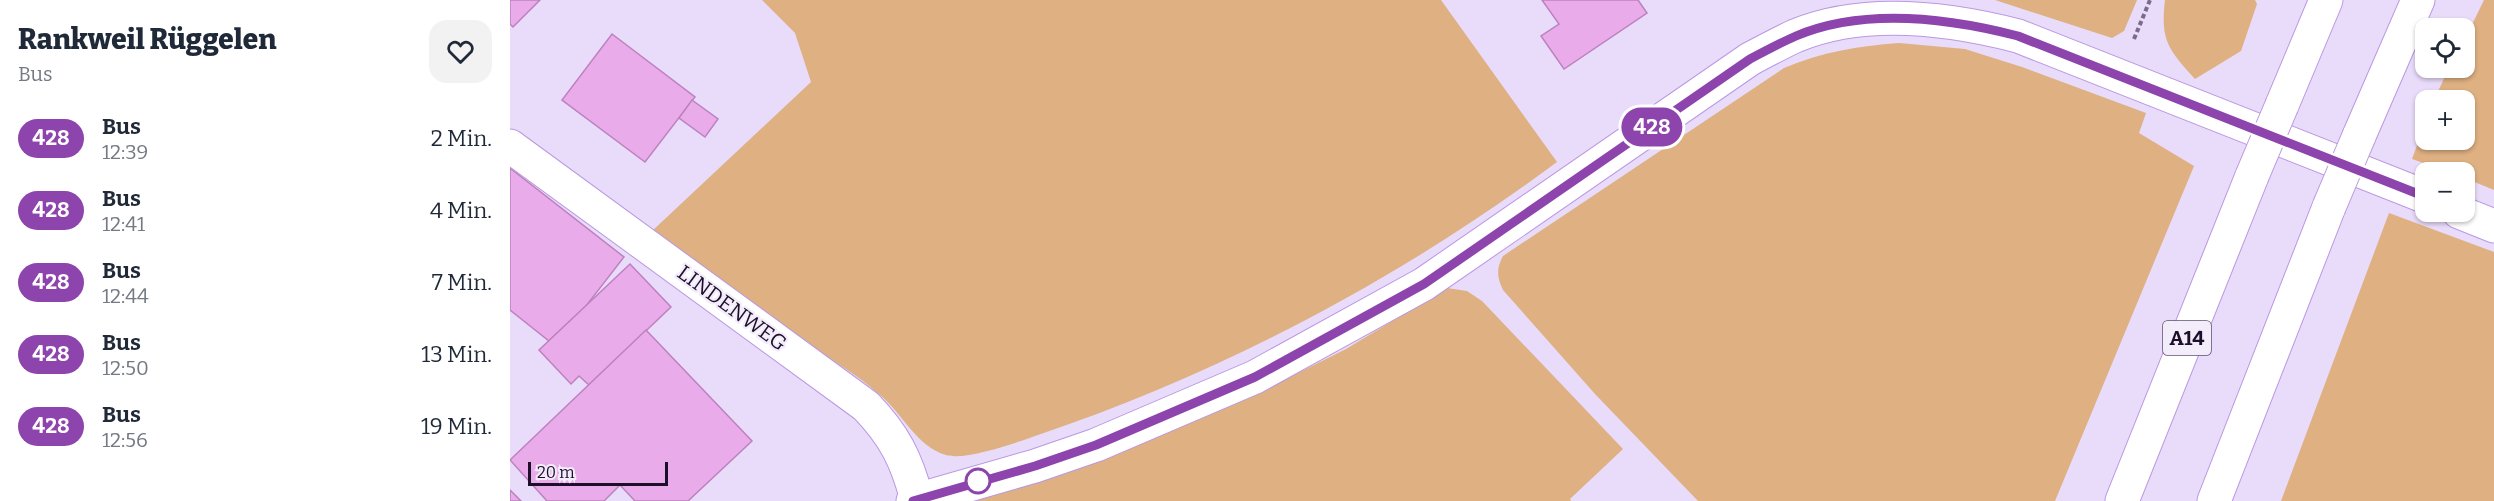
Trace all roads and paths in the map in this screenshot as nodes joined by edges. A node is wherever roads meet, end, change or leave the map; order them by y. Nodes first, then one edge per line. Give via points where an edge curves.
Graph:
1 (2326, 0) edge
2 (2418, 0) edge
3 (510, 146) edge
4 (2415, 193) edge
5 (2475, 218) edge
6 (2494, 226) edge
7 (915, 500) edge
8 (2122, 501) edge
9 (2214, 501) edge

1 - 8 main road, A14, bridge
2 - 9 main road, bridge via 2329,207
3 - 7 main road, LINDENWEG via 866,406 887,428 900,451
4 - 7 main road via 2018,36 1937,20 1866,20 1797,35 1750,59 1424,284 1255,377 1096,445
5 - 6 main road

